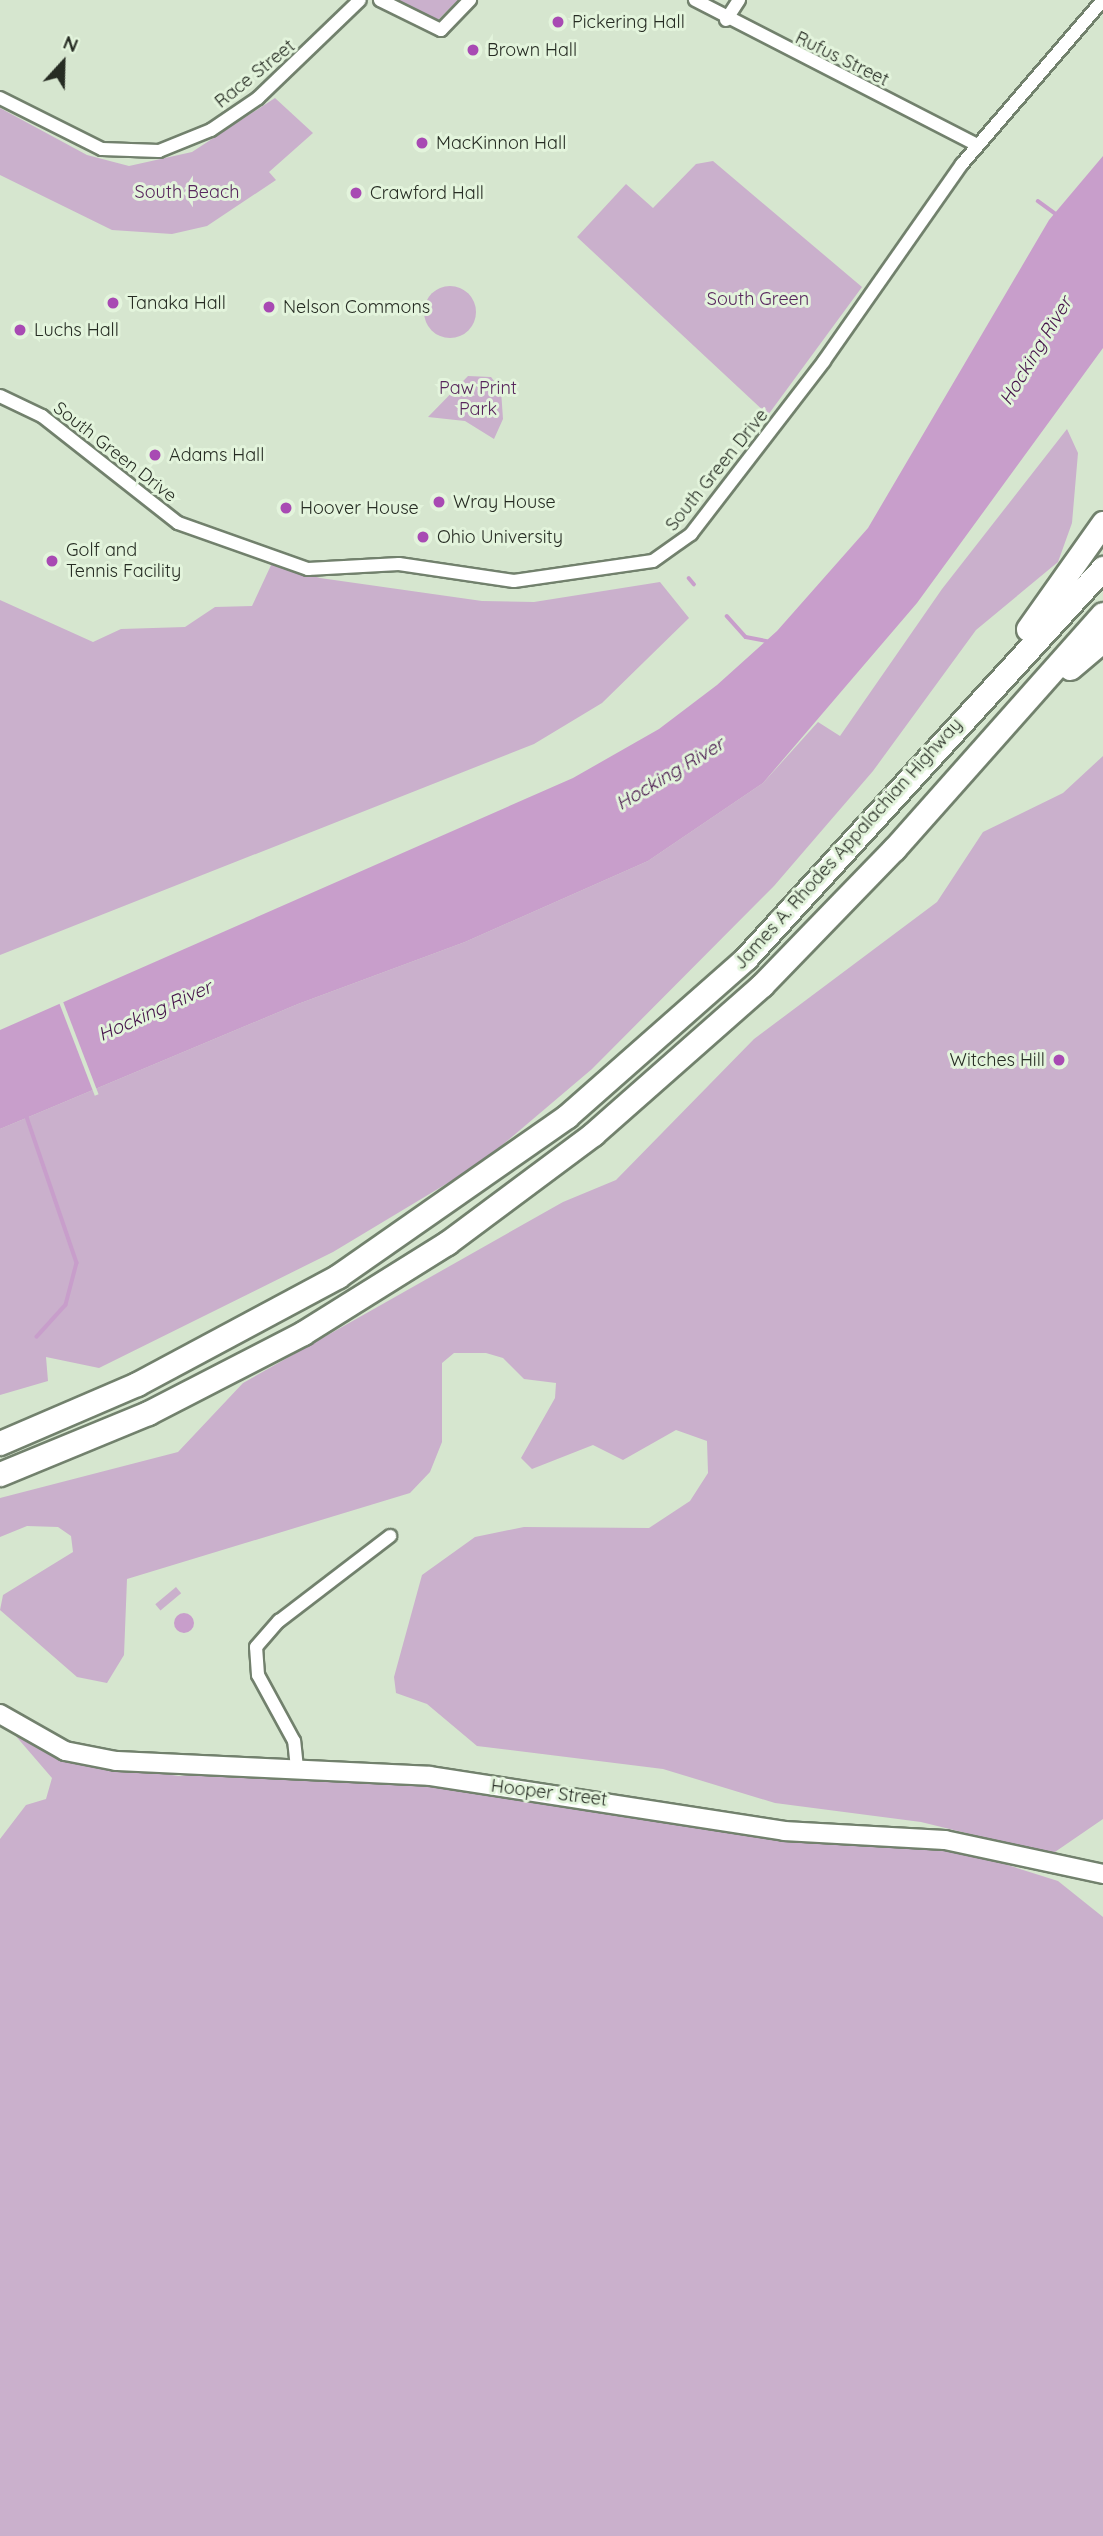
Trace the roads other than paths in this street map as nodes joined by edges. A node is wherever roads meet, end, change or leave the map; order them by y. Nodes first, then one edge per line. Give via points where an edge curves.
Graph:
1 (360, 0) edge
2 (380, 0) edge
3 (470, 0) edge
4 (695, 0) edge
5 (739, 0) edge
6 (1103, 0) edge
7 (726, 20) junction
8 (0, 98) edge
9 (977, 145) junction
10 (0, 396) edge
11 (1103, 523) edge
12 (1103, 568) edge
13 (1103, 614) edge
14 (1103, 640) edge
15 (1012, 718) junction
16 (955, 725) junction
17 (0, 1443) edge
18 (0, 1475) edge
19 (390, 1536) dead end
20 (0, 1714) edge
21 (297, 1768) junction
22 (1103, 1874) edge

1 - 8 street, Race Street via 258,98 211,130 159,151 102,149
2 - 3 street via 441,30
4 - 7 street, Rufus Street
5 - 7 street
6 - 9 street, South Green Drive
7 - 9 street, Rufus Street
9 - 10 street, South Green Drive via 738,475 685,539 653,561 514,581 399,564 308,569 178,523 42,416
11 - 16 highway
12 - 16 highway, James A. Rhodes Appalachian Highway
13 - 15 highway, James A. Rhodes Appalachian Highway
14 - 15 highway
15 - 18 highway, James A. Rhodes Appalachian Highway via 762,985 663,1077 534,1180 447,1243 250,1363
16 - 17 highway, James A. Rhodes Appalachian Highway via 746,958 635,1059 481,1182 253,1325
19 - 21 street via 279,1621 256,1647 258,1675 295,1741
20 - 21 street, Hooper Street via 80,1755
21 - 22 street, Hooper Street via 530,1788 832,1837 945,1840

